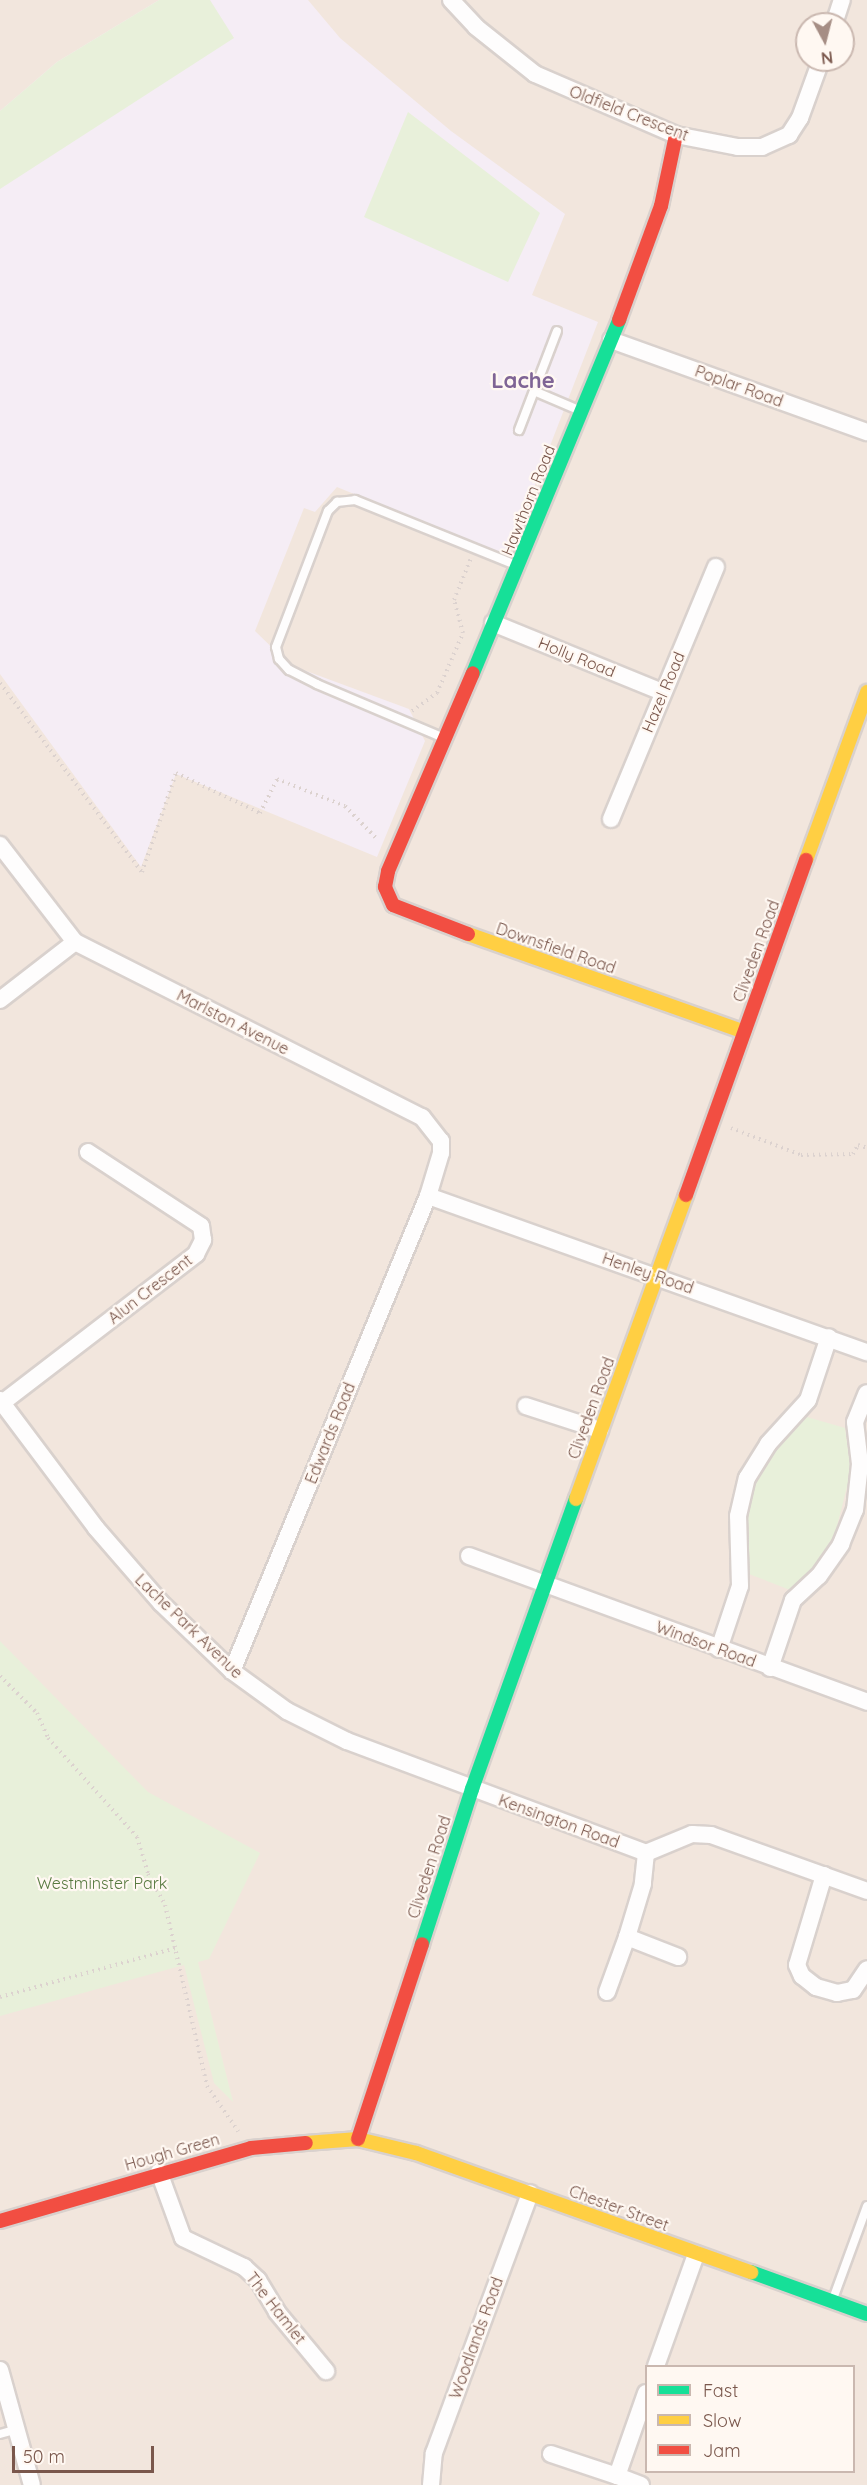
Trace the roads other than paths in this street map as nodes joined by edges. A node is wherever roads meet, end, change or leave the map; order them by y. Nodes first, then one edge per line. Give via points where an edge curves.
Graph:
1 (451, 0) edge
2 (817, 72) edge
3 (676, 135) junction
4 (557, 331) dead end
5 (610, 340) junction
6 (534, 391) junction
7 (581, 411) junction
8 (519, 430) dead end
9 (867, 432) edge
10 (519, 566) junction
11 (716, 567) dead end
12 (493, 622) junction
13 (662, 692) junction
14 (867, 692) edge
15 (444, 738) junction
16 (611, 819) dead end
17 (0, 845) edge
18 (388, 871) joint
19 (75, 942) junction
20 (0, 1000) edge
21 (744, 1032) junction
22 (88, 1152) dead end
23 (428, 1196) junction
24 (658, 1276) junction
25 (829, 1338) junction
26 (867, 1352) edge
27 (867, 1393) edge
28 (1, 1401) edge
29 (526, 1406) dead end
30 (600, 1430) junction
31 (469, 1556) dead end
32 (545, 1585) junction
33 (719, 1648) junction
34 (770, 1668) junction
35 (232, 1671) junction
36 (867, 1702) edge
37 (472, 1789) junction
38 (646, 1853) junction
39 (824, 1875) junction
40 (867, 1892) edge
41 (627, 1937) junction
42 (678, 1957) dead end
43 (867, 1969) edge
44 (607, 1992) dead end
45 (358, 2139) junction
46 (159, 2172) junction
47 (530, 2193) junction
48 (867, 2206) edge
49 (0, 2221) edge
50 (696, 2254) junction
51 (832, 2301) junction
52 (867, 2314) edge
53 (657, 2365) edge
54 (0, 2370) edge
55 (326, 2371) dead end
56 (645, 2396) edge
57 (17, 2429) junction
58 (0, 2434) edge
59 (551, 2454) dead end
60 (617, 2475) junction
61 (32, 2485) edge
62 (431, 2485) edge
63 (641, 2485) edge

1 - 3 street, Oldfield Crescent via 476,27 535,74
2 - 3 street, Oldfield Crescent via 800,118 789,135 762,147 738,147
3 - 5 street, Hawthorn Road via 661,206
4 - 6 lane
5 - 7 street, Hawthorn Road
5 - 9 street, Poplar Road
6 - 7 lane
6 - 8 lane
7 - 10 street, Hawthorn Road
10 - 12 street, Hawthorn Road
10 - 15 lane via 355,500 337,502 328,511 276,647 279,659 289,670
11 - 13 street, Hazel Road
12 - 13 street, Holly Road
12 - 15 street, Hawthorn Road
13 - 16 street, Hazel Road
14 - 21 street, Cliveden Road
15 - 18 street, Hawthorn Road
17 - 19 street, Marlston Avenue
18 - 21 street, Downsfield Road via 387,898 411,915
19 - 20 street
19 - 23 street, Marlston Avenue via 422,1117 441,1141
21 - 24 street, Cliveden Road
22 - 28 street, Alun Crescent via 201,1226 203,1240 196,1254
23 - 24 street, Henley Road
23 - 35 street, Edwards Road
24 - 25 street, Henley Road
24 - 30 street, Cliveden Road
25 - 26 street, Henley Road
25 - 33 street via 808,1400 768,1444 747,1478 738,1516 740,1586
27 - 34 street via 855,1422 860,1464 855,1510 841,1544 819,1575 793,1600
28 - 35 street, Lache Park Avenue via 129,1568
29 - 30 street
30 - 32 street, Cliveden Road
31 - 32 street, Windsor Road
32 - 33 street, Windsor Road
32 - 37 street, Cliveden Road
33 - 34 street, Windsor Road
34 - 36 street, Windsor Road
35 - 37 street, Lache Park Avenue via 287,1711 346,1741
37 - 38 street, Kensington Road
37 - 45 street, Cliveden Road
38 - 39 street via 692,1834 711,1835
38 - 41 street via 643,1884
39 - 40 street
39 - 43 street via 797,1965 802,1976 816,1987 837,1993 853,1990
41 - 42 street
41 - 44 street
45 - 46 street, Hough Green via 251,2148
45 - 47 street, Chester Street via 416,2153
46 - 49 street, Hough Green
46 - 55 street, The Hamlet via 183,2238 244,2267 258,2280 277,2312
47 - 50 street, Chester Street
47 - 62 street, Woodlands Road via 434,2452
48 - 51 lane
50 - 51 street, Chester Street
50 - 53 street
51 - 52 street, Chester Street
54 - 57 street
56 - 60 street
57 - 58 lane
57 - 61 street
59 - 60 street
60 - 63 street

